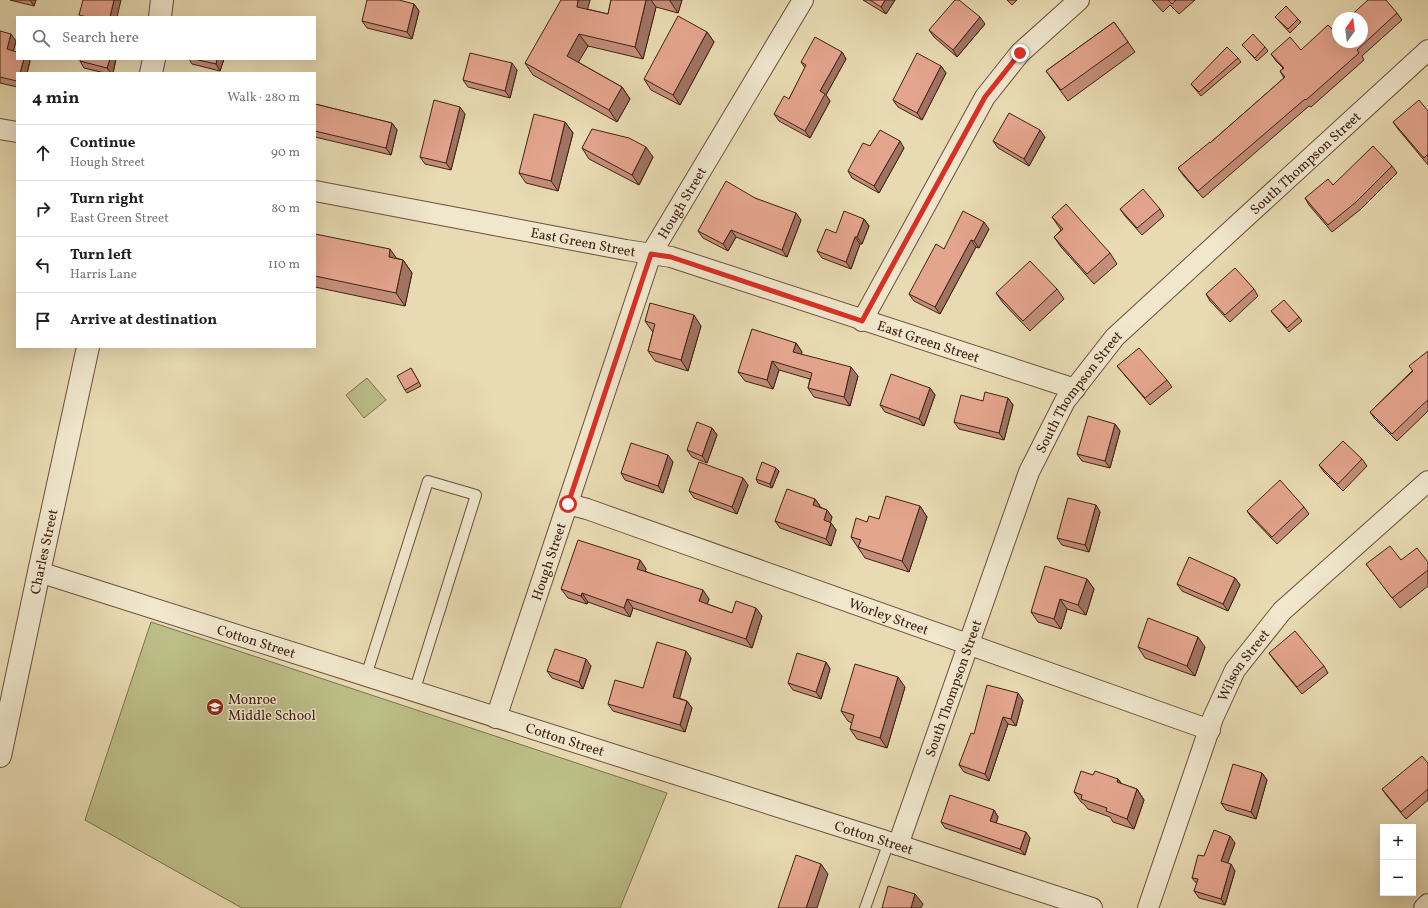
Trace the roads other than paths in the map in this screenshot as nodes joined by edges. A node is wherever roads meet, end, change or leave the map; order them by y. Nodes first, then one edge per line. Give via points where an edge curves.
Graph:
1 (162, 0) edge
2 (1079, 0) edge
3 (799, 2) edge
4 (160, 16) edge
5 (1428, 50) edge
6 (154, 60) edge
7 (151, 72) edge
8 (0, 129) edge
9 (16, 132) edge
10 (316, 191) edge
11 (651, 254) junction
12 (862, 321) junction
13 (88, 348) edge
14 (1075, 389) junction
15 (1428, 481) edge
16 (568, 504) junction
17 (39, 572) junction
18 (969, 645) junction
19 (366, 676) junction
20 (414, 692) junction
21 (496, 718) junction
22 (1210, 730) junction
23 (0, 756) edge
24 (894, 844) junction
25 (1064, 904) edge
26 (1428, 904) edge
27 (866, 908) edge
28 (1092, 908) edge
29 (1148, 908) edge
30 (1424, 908) edge

1 - 4 street
2 - 12 street via 1020,53 985,97
3 - 11 street, Hough Street
5 - 14 street, South Thompson Street via 1114,337
6 - 7 street
8 - 9 street
10 - 11 street, East Green Street
11 - 12 street, East Green Street via 671,257
11 - 16 street, Hough Street
12 - 14 street, East Green Street
13 - 17 street, Charles Street
14 - 18 street, South Thompson Street via 1065,401 1029,472
15 - 22 street, Wilson Street via 1282,611 1235,670
16 - 18 street, Worley Street
16 - 21 street, Hough Street
17 - 19 street, Cotton Street
17 - 23 street, Charles Street
18 - 22 street, Worley Street
18 - 24 street, South Thompson Street
19 - 20 street, Cotton Street
19 - 20 lane via 428,481 476,495
20 - 21 street, Cotton Street
21 - 24 street, Cotton Street
22 - 29 street, Wilson Street
24 - 25 street, Cotton Street
24 - 27 lane
25 - 28 street, Cotton Street
26 - 30 street

